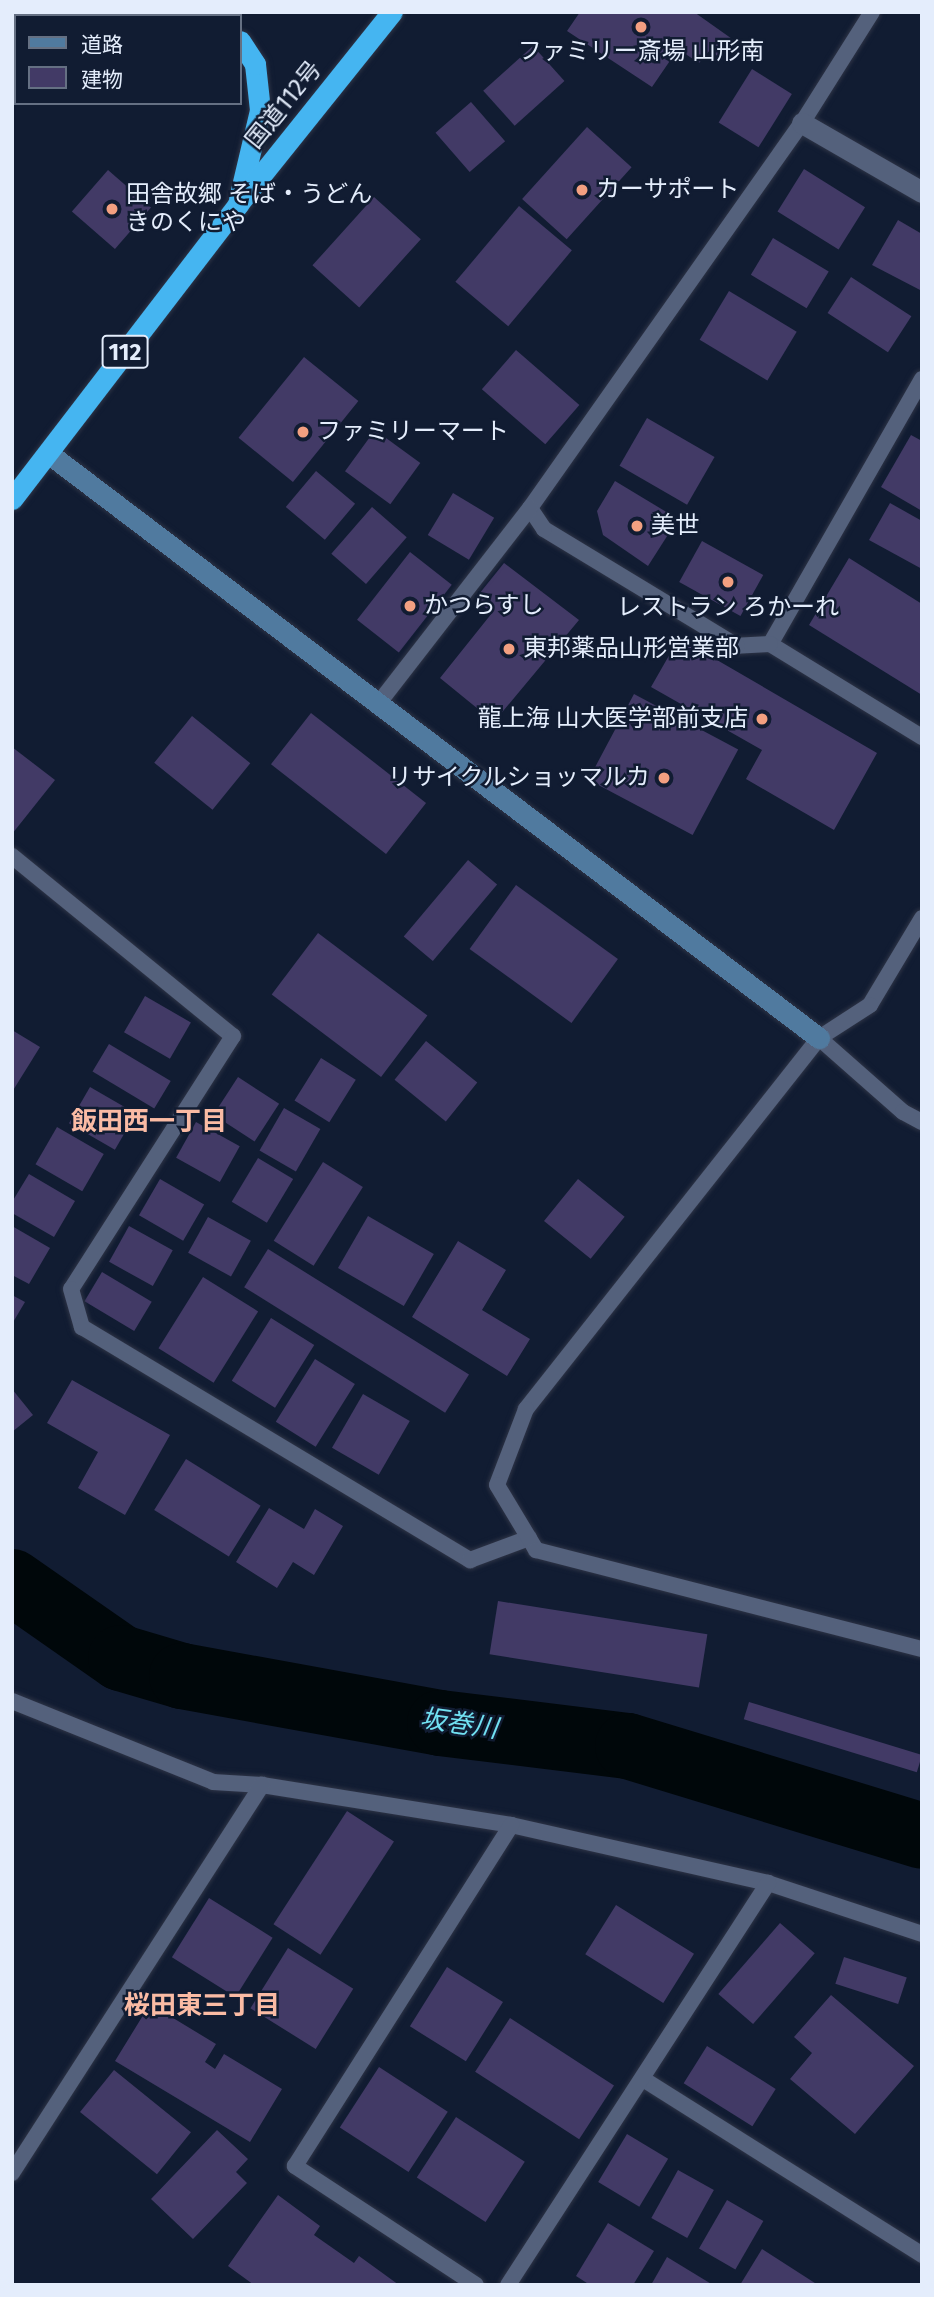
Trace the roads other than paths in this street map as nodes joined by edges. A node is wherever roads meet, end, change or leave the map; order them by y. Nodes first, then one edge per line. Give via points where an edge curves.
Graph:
1 (393, 12) edge
2 (872, 12) edge
3 (242, 44) edge
4 (802, 123) junction
5 (922, 192) edge
6 (238, 204) junction
7 (922, 379) edge
8 (48, 453) junction
9 (12, 499) edge
10 (530, 508) junction
11 (770, 644) junction
12 (378, 704) junction
13 (922, 737) edge
14 (12, 856) edge
15 (922, 918) edge
16 (819, 1038) junction
17 (922, 1122) edge
18 (529, 1538) junction
19 (922, 1649) edge
20 (12, 1701) edge
21 (262, 1786) junction
22 (511, 1825) junction
23 (768, 1883) junction
24 (922, 1934) edge
25 (643, 2079) junction
26 (12, 2174) edge
27 (922, 2255) edge
28 (476, 2285) edge
29 (509, 2285) edge

1 - 6 highway, 国道112号 / 112
2 - 4 lane
3 - 6 highway via 255,64 260,110
4 - 5 street
4 - 10 lane
6 - 8 highway, 国道112号 / 112
7 - 11 lane
8 - 9 highway, 国道112号 / 112
8 - 12 street
10 - 11 lane via 544,528 737,646
10 - 12 lane
11 - 13 lane
12 - 16 street
14 - 18 lane via 233,1036 71,1289 82,1327 470,1560
15 - 16 lane via 870,1005
16 - 17 lane via 903,1112
16 - 18 lane via 526,1409 497,1485
18 - 19 lane via 536,1550
20 - 21 lane via 213,1782
21 - 22 lane
21 - 26 lane
22 - 23 lane
22 - 28 lane via 295,2166
23 - 24 lane
23 - 25 lane
25 - 27 lane
25 - 29 lane

